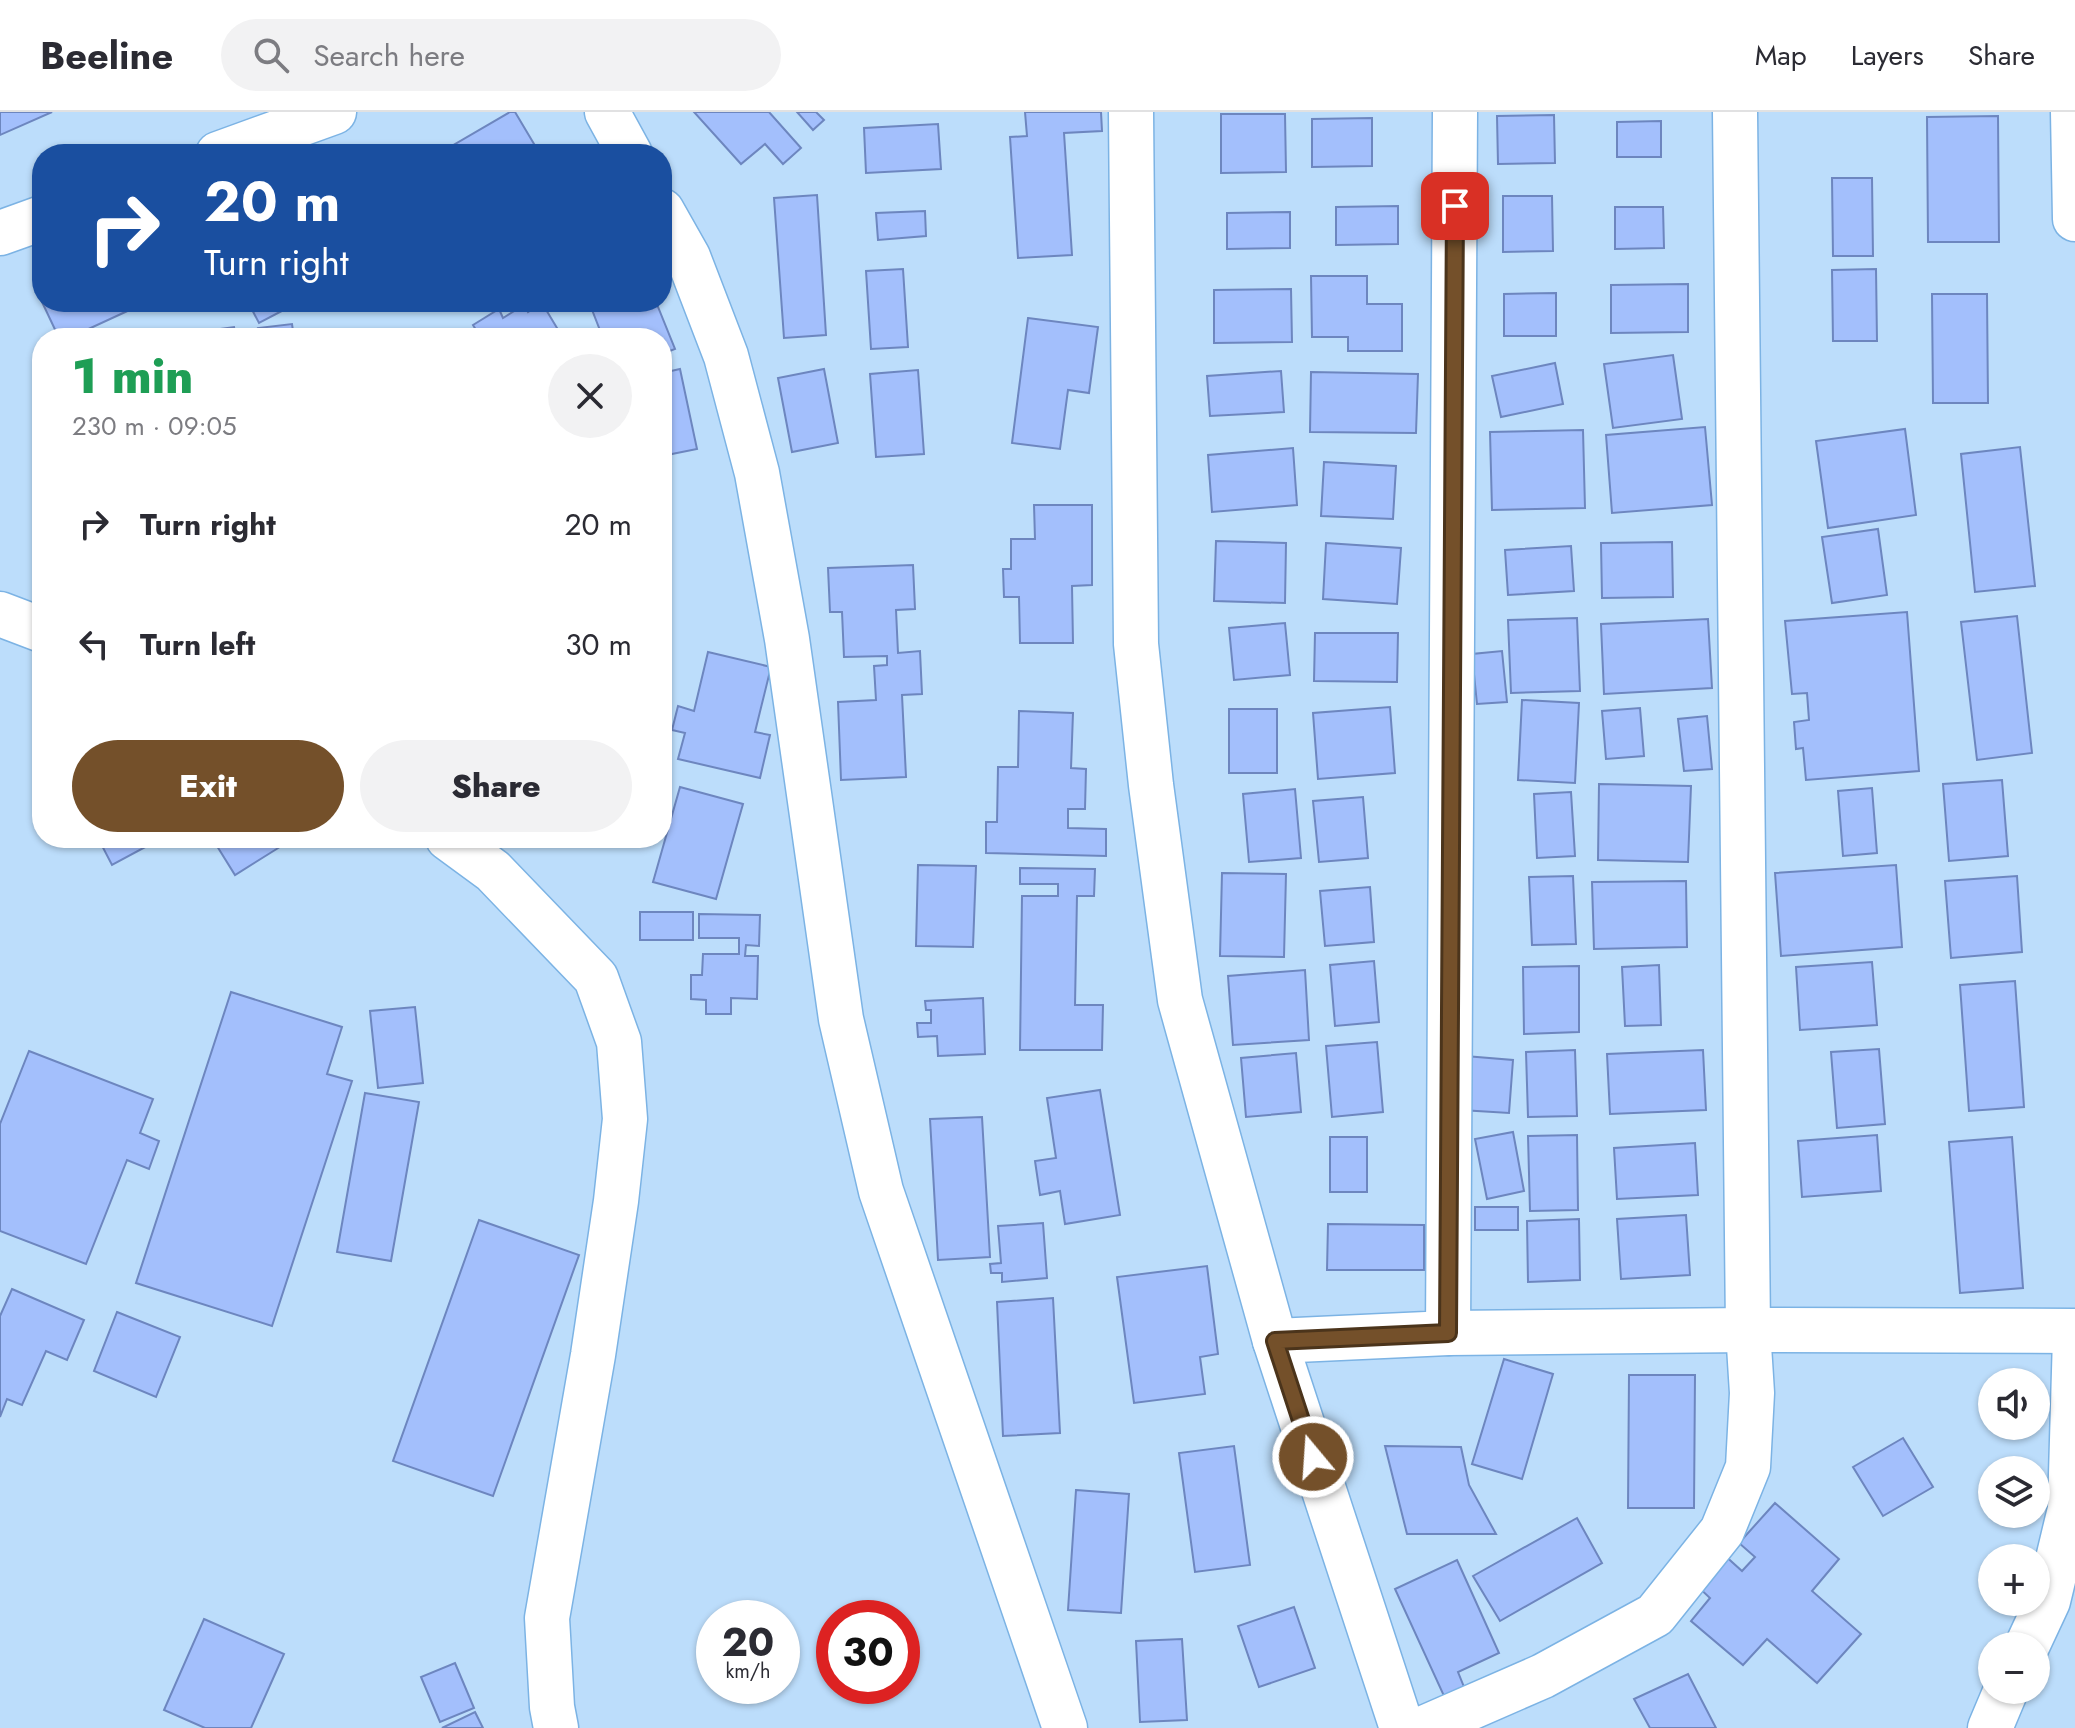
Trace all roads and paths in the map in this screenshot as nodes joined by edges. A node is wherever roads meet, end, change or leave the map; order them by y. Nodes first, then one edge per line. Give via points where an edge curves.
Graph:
1 (334, 112) edge
2 (607, 112) edge
3 (1131, 112) edge
4 (1455, 112) edge
5 (1735, 112) edge
6 (2073, 112) edge
7 (246, 144) edge
8 (625, 144) edge
9 (2075, 219) edge
10 (32, 222) edge
11 (672, 229) edge
12 (0, 233) edge
13 (0, 614) edge
14 (32, 626) edge
15 (462, 848) edge
16 (1748, 1330) junction
17 (1448, 1333) junction
18 (2075, 1334) edge
19 (1275, 1341) junction
20 (2034, 1632) edge
21 (2000, 1704) edge
22 (1399, 1725) edge
23 (556, 1728) edge
24 (1065, 1728) edge
25 (1990, 1728) edge

1 - 7 street
2 - 8 street
3 - 19 street via 1136,644 1151,785 1180,1000
4 - 17 street
5 - 16 street
6 - 9 street
10 - 12 street
11 - 24 street via 726,356 757,473 787,639 841,1019 881,1191
13 - 14 street
15 - 23 street via 493,871 596,978 619,1042 625,1119 616,1201 547,1618
16 - 17 street
16 - 18 street
16 - 22 street via 1748,1467 1722,1531 1655,1615 1543,1676
17 - 19 street
18 - 20 street via 2070,1509 2048,1601
19 - 22 street
21 - 25 street

